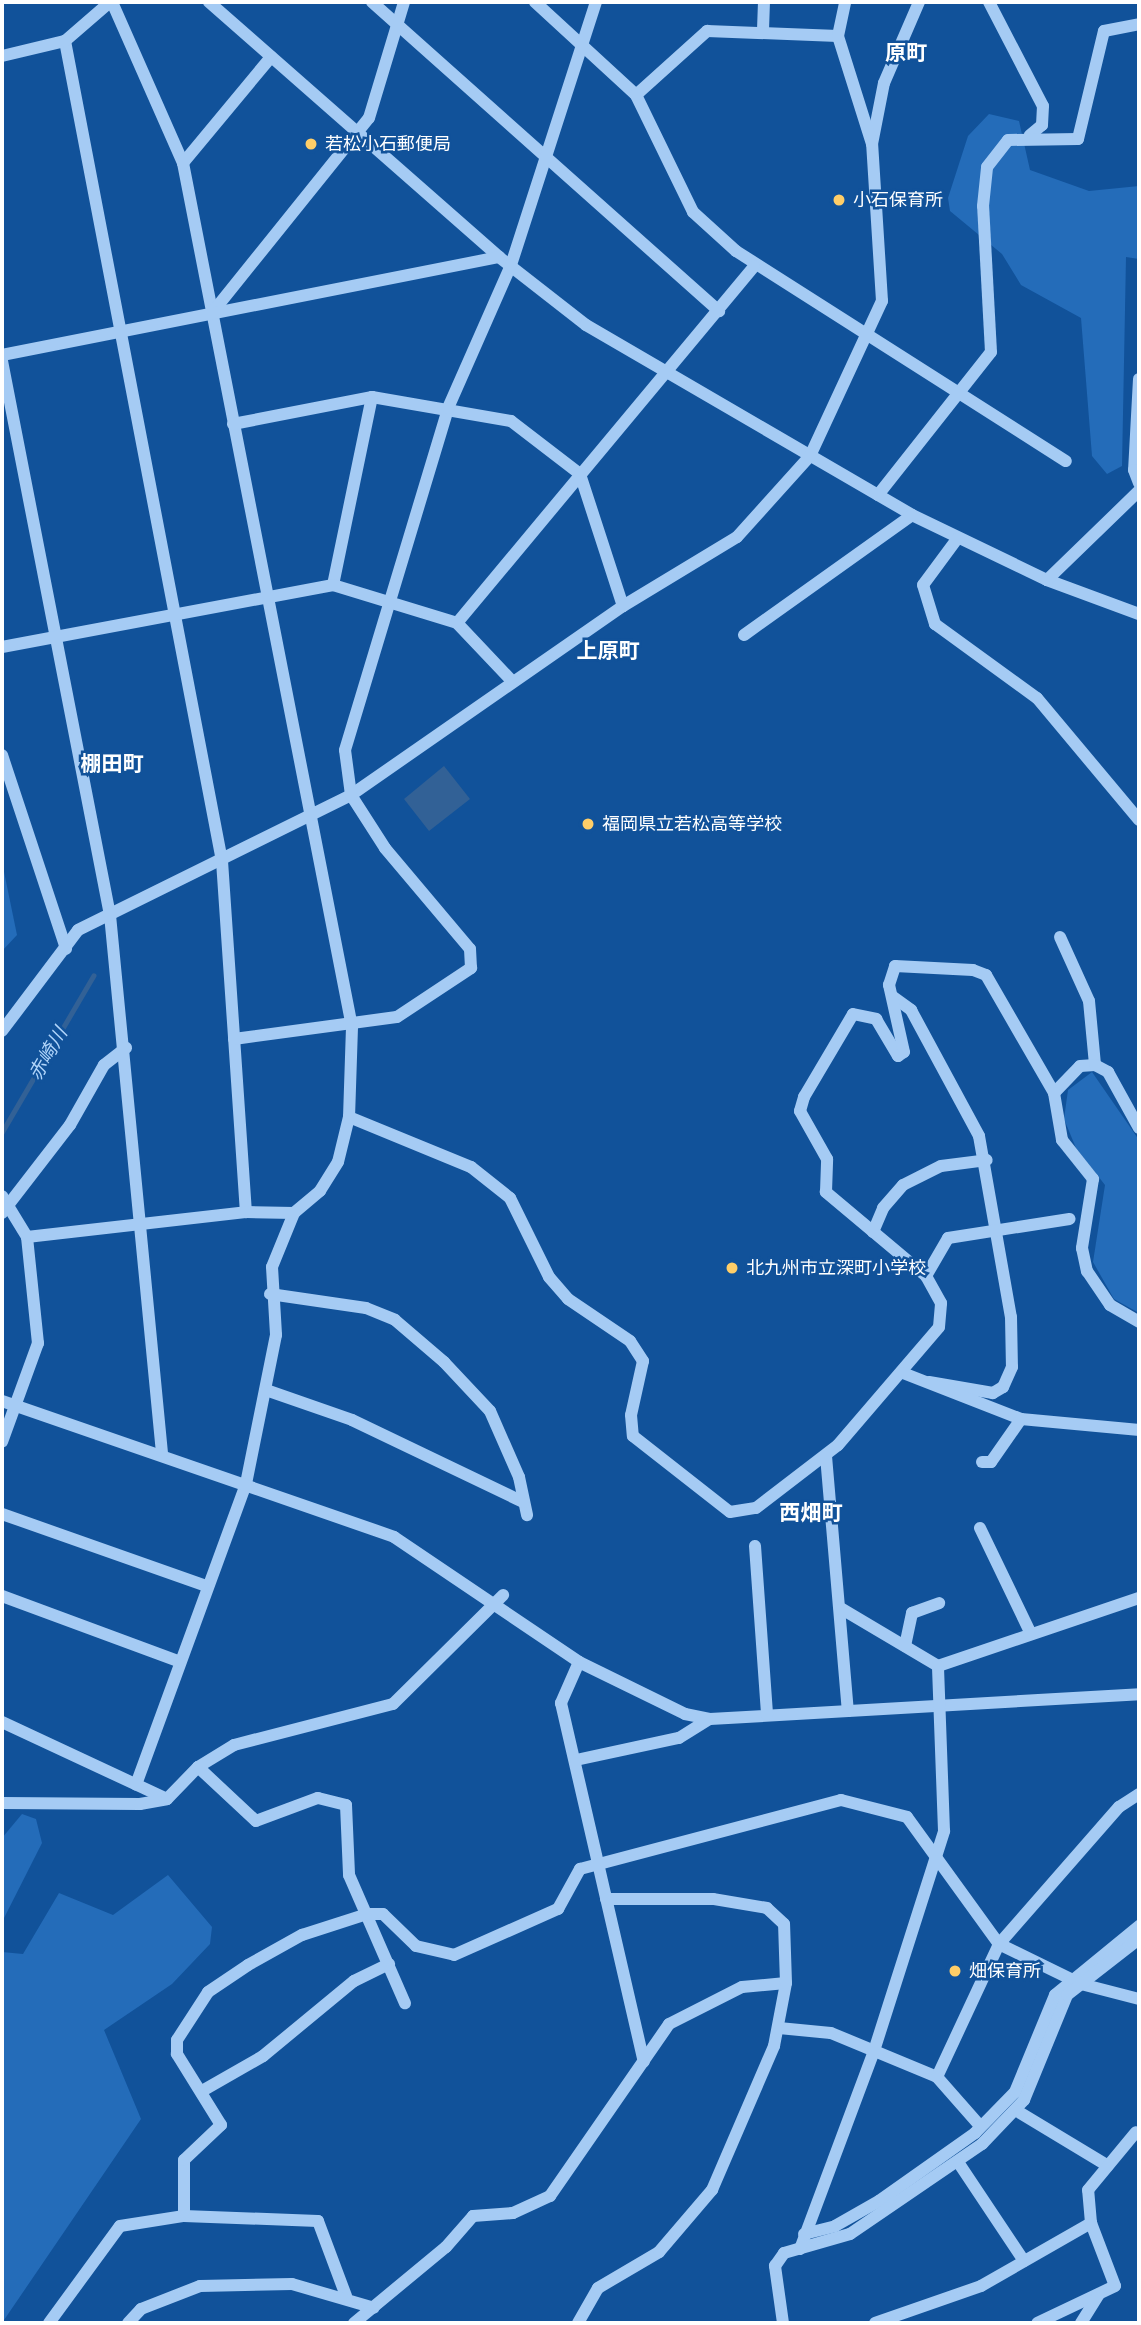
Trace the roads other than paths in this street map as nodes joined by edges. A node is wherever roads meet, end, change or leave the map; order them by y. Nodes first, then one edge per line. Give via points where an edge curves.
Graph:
1 (111, 2) edge
2 (209, 2) edge
3 (372, 2) edge
4 (404, 2) edge
5 (535, 2) edge
6 (596, 2) edge
7 (764, 2) edge
8 (845, 2) edge
9 (919, 2) edge
10 (989, 2) edge
11 (398, 24) junction
12 (1139, 24) edge
13 (763, 30) junction
14 (838, 36) junction
15 (65, 41) junction
16 (583, 44) junction
17 (2, 56) edge
18 (271, 57) junction
19 (636, 95) junction
20 (355, 132) junction
21 (1030, 135) junction
22 (872, 144) junction
23 (549, 158) junction
24 (183, 163) junction
25 (499, 257) junction
26 (511, 265) junction
27 (754, 266) junction
28 (719, 311) junction
29 (212, 313) junction
30 (119, 332) junction
31 (867, 337) junction
32 (2, 355) edge
33 (2, 361) edge
34 (664, 374) junction
35 (1139, 379) edge
36 (954, 394) junction
37 (372, 397) junction
38 (448, 408) junction
39 (233, 424) junction
40 (810, 456) junction
41 (1066, 461) dead end
42 (580, 474) junction
43 (1139, 483) edge
44 (1139, 491) edge
45 (878, 495) junction
46 (912, 515) junction
47 (957, 539) junction
48 (1047, 580) junction
49 (333, 585) junction
50 (268, 598) junction
51 (386, 603) junction
52 (623, 606) junction
53 (1139, 614) edge
54 (174, 617) junction
55 (457, 623) junction
56 (744, 635) dead end
57 (57, 639) junction
58 (2, 647) edge
59 (512, 681) junction
60 (2, 755) edge
61 (351, 795) junction
62 (310, 818) junction
63 (1139, 820) edge
64 (222, 861) junction
65 (110, 915) junction
66 (1060, 937) dead end
67 (66, 949) junction
68 (892, 996) junction
69 (352, 1027) junction
70 (2, 1031) edge
71 (234, 1039) junction
72 (126, 1048) junction
73 (1095, 1065) junction
74 (1054, 1093) junction
75 (349, 1117) junction
76 (1139, 1128) edge
77 (987, 1160) junction
78 (5, 1205) edge
79 (246, 1212) junction
80 (294, 1213) junction
81 (1070, 1219) dead end
82 (139, 1222) junction
83 (999, 1228) junction
84 (873, 1232) junction
85 (27, 1237) junction
86 (926, 1276) junction
87 (270, 1294) junction
88 (1139, 1322) edge
89 (903, 1373) junction
90 (929, 1382) junction
91 (265, 1390) junction
92 (8, 1403) edge
93 (1021, 1419) junction
94 (1139, 1430) edge
95 (2, 1442) edge
96 (162, 1453) junction
97 (826, 1456) junction
98 (982, 1462) dead end
99 (246, 1484) junction
100 (2, 1514) edge
101 (980, 1528) dead end
102 (755, 1546) dead end
103 (207, 1586) junction
104 (2, 1596) edge
105 (499, 1598) junction
106 (1139, 1598) edge
107 (939, 1602) dead end
108 (842, 1609) junction
109 (1030, 1632) junction
110 (905, 1646) junction
111 (180, 1662) junction
112 (579, 1662) junction
113 (938, 1666) junction
114 (1139, 1694) edge
115 (937, 1705) junction
116 (848, 1711) junction
117 (766, 1716) junction
118 (710, 1719) junction
119 (2, 1722) edge
120 (576, 1760) junction
121 (198, 1767) junction
122 (136, 1785) junction
123 (1139, 1794) edge
124 (167, 1799) junction
125 (2, 1803) edge
126 (933, 1851) junction
127 (597, 1863) junction
128 (606, 1899) junction
129 (367, 1914) junction
130 (1139, 1926) edge
131 (1139, 1939) edge
132 (999, 1944) junction
133 (389, 1964) junction
134 (1075, 1980) junction
135 (786, 1983) junction
136 (1139, 1999) edge
137 (405, 2003) dead end
138 (779, 2028) junction
139 (873, 2053) junction
140 (644, 2062) junction
141 (937, 2077) junction
142 (202, 2091) junction
143 (1017, 2111) junction
144 (980, 2126) junction
145 (1136, 2132) dead end
146 (958, 2162) junction
147 (1108, 2166) junction
148 (184, 2216) junction
149 (1091, 2222) junction
150 (804, 2234) junction
151 (800, 2249) junction
152 (1024, 2261) junction
153 (1100, 2294) junction
154 (345, 2296) junction
155 (374, 2308) junction
156 (49, 2323) edge
157 (128, 2323) edge
158 (354, 2323) edge
159 (578, 2323) edge
160 (783, 2323) edge
161 (875, 2323) edge
162 (1037, 2323) edge
163 (1082, 2323) edge

1 - 15 street
1 - 24 street
2 - 18 street
3 - 11 street
4 - 11 street
5 - 16 street
6 - 16 street
7 - 13 street
8 - 14 street
9 - 22 street via 884,83
10 - 21 street via 1043,106 1042,124
11 - 20 street via 369,118
11 - 23 street
12 - 21 street via 1104,31 1082,134
13 - 14 street
13 - 19 street via 707,31
14 - 22 street
15 - 17 street
15 - 30 street
16 - 19 street
16 - 23 street
18 - 20 street
18 - 24 street
19 - 27 street via 693,212
20 - 25 street
20 - 29 street
21 - 36 street via 1008,140 987,167 983,206 991,352
22 - 31 street via 882,301
23 - 26 street
23 - 28 street
24 - 29 street
25 - 26 street
25 - 29 street
26 - 34 street via 586,325
26 - 38 street
27 - 28 street
27 - 31 street
28 - 34 street
29 - 30 street
29 - 39 street
30 - 32 street
30 - 54 street
31 - 36 street via 926,369
31 - 40 street
33 - 57 street
34 - 40 street
34 - 42 street
35 - 43 street via 1134,470
36 - 41 street
36 - 45 street
37 - 38 street
37 - 39 street
37 - 49 street
38 - 42 street via 533,432
38 - 51 street
39 - 50 street
40 - 45 street
40 - 52 street via 737,537
42 - 52 street
42 - 55 street
44 - 48 street
45 - 46 street
46 - 47 street
46 - 56 street
47 - 48 street
47 - 63 street via 923,585 936,624 1035,696
48 - 53 street
49 - 50 street
49 - 51 street
50 - 54 street
50 - 62 street
51 - 55 street
51 - 61 street via 345,750
52 - 59 street
54 - 57 street
54 - 64 street
55 - 59 street
57 - 58 street
57 - 65 street
59 - 61 street
60 - 67 street
61 - 62 street
61 - 69 street via 474,959 471,968 397,1017
62 - 64 street
62 - 69 street
64 - 65 street
64 - 71 street
65 - 67 street via 78,930
65 - 72 street
66 - 73 street via 1089,1001
67 - 70 street
68 - 74 street via 890,975 906,962 986,975
68 - 77 street via 911,1010
68 - 84 street via 904,1052 898,1056 876,1019 853,1014 800,1111 827,1159 826,1192
69 - 71 street
69 - 75 street
71 - 79 street
72 - 78 street via 104,1065
72 - 82 street
73 - 74 street via 1080,1066
73 - 76 street via 1108,1072
74 - 88 street via 1062,1140 1096,1191 1083,1248 1087,1271 1110,1304
75 - 80 street via 338,1161 320,1191
75 - 97 street via 471,1167 510,1198 549,1277 568,1299 630,1341 643,1361 631,1415 633,1436 700,1493 730,1512 756,1508
77 - 83 street
77 - 84 street via 941,1166 903,1185 883,1208
78 - 85 street
79 - 80 street
79 - 82 street
80 - 87 street via 272,1267
81 - 83 street
82 - 85 street
82 - 96 street
83 - 86 street via 948,1238
83 - 90 street via 1012,1367 993,1393
84 - 86 street
85 - 92 street via 38,1343
86 - 89 street via 941,1303 939,1327
87 - 91 street via 275,1335
87 - 91 street via 366,1308 395,1320 468,1384 490,1411 525,1508 352,1420
89 - 90 street
89 - 97 street
90 - 93 street
91 - 99 street
92 - 95 street
92 - 96 street
93 - 94 street
93 - 98 street via 991,1462
96 - 99 street
97 - 108 street
99 - 103 street
99 - 105 street via 394,1537
100 - 103 street
101 - 109 street
102 - 117 street
103 - 111 street
104 - 111 street
105 - 112 street
105 - 121 street via 393,1704 234,1745
106 - 109 street
107 - 110 street via 912,1613
108 - 110 street
108 - 116 street
109 - 113 street
110 - 113 street
111 - 122 street
112 - 118 street via 685,1714
112 - 120 street via 561,1703
113 - 115 street
114 - 115 street
115 - 116 street
115 - 126 street via 944,1831
116 - 117 street
117 - 118 street
118 - 120 street via 679,1738
119 - 122 street
120 - 127 street
121 - 124 street
121 - 129 street via 256,1821 318,1798 346,1805 349,1875
122 - 124 street
123 - 132 street via 1119,1807
124 - 125 street via 140,1804
126 - 127 street via 907,1817 841,1800
126 - 132 street
126 - 139 street
127 - 128 street
127 - 129 street via 580,1869 558,1909 454,1955 416,1946 383,1914
128 - 135 street via 713,1899 767,1908 785,1924
128 - 140 street
129 - 133 street
129 - 142 street via 302,1935 208,1992 177,2040 177,2054
130 - 134 street
131 - 134 street
132 - 134 street
132 - 141 street
133 - 137 street
133 - 142 street via 354,1981 263,2056
134 - 136 street
134 - 143 street
134 - 144 street via 1055,1994 1015,2092
135 - 138 street
135 - 140 street via 742,1987 691,2010 669,2024
138 - 139 street via 831,2033
138 - 159 street via 712,2190 659,2252 598,2288
139 - 141 street
139 - 150 street
140 - 155 street via 550,2196 513,2213 473,2216
141 - 144 street
142 - 148 street via 221,2125 184,2160
143 - 146 street
143 - 147 street
144 - 150 street via 879,2201 835,2227
145 - 147 street
146 - 151 street via 850,2234
146 - 152 street
147 - 149 street via 1088,2190
148 - 154 street via 318,2221
148 - 156 street via 120,2226
149 - 152 street
149 - 153 street via 1115,2286
150 - 151 street
151 - 160 street via 784,2253 775,2266
152 - 161 street via 981,2286
153 - 162 street
153 - 163 street
154 - 155 street
154 - 157 street via 292,2284 200,2286 141,2309
155 - 158 street

